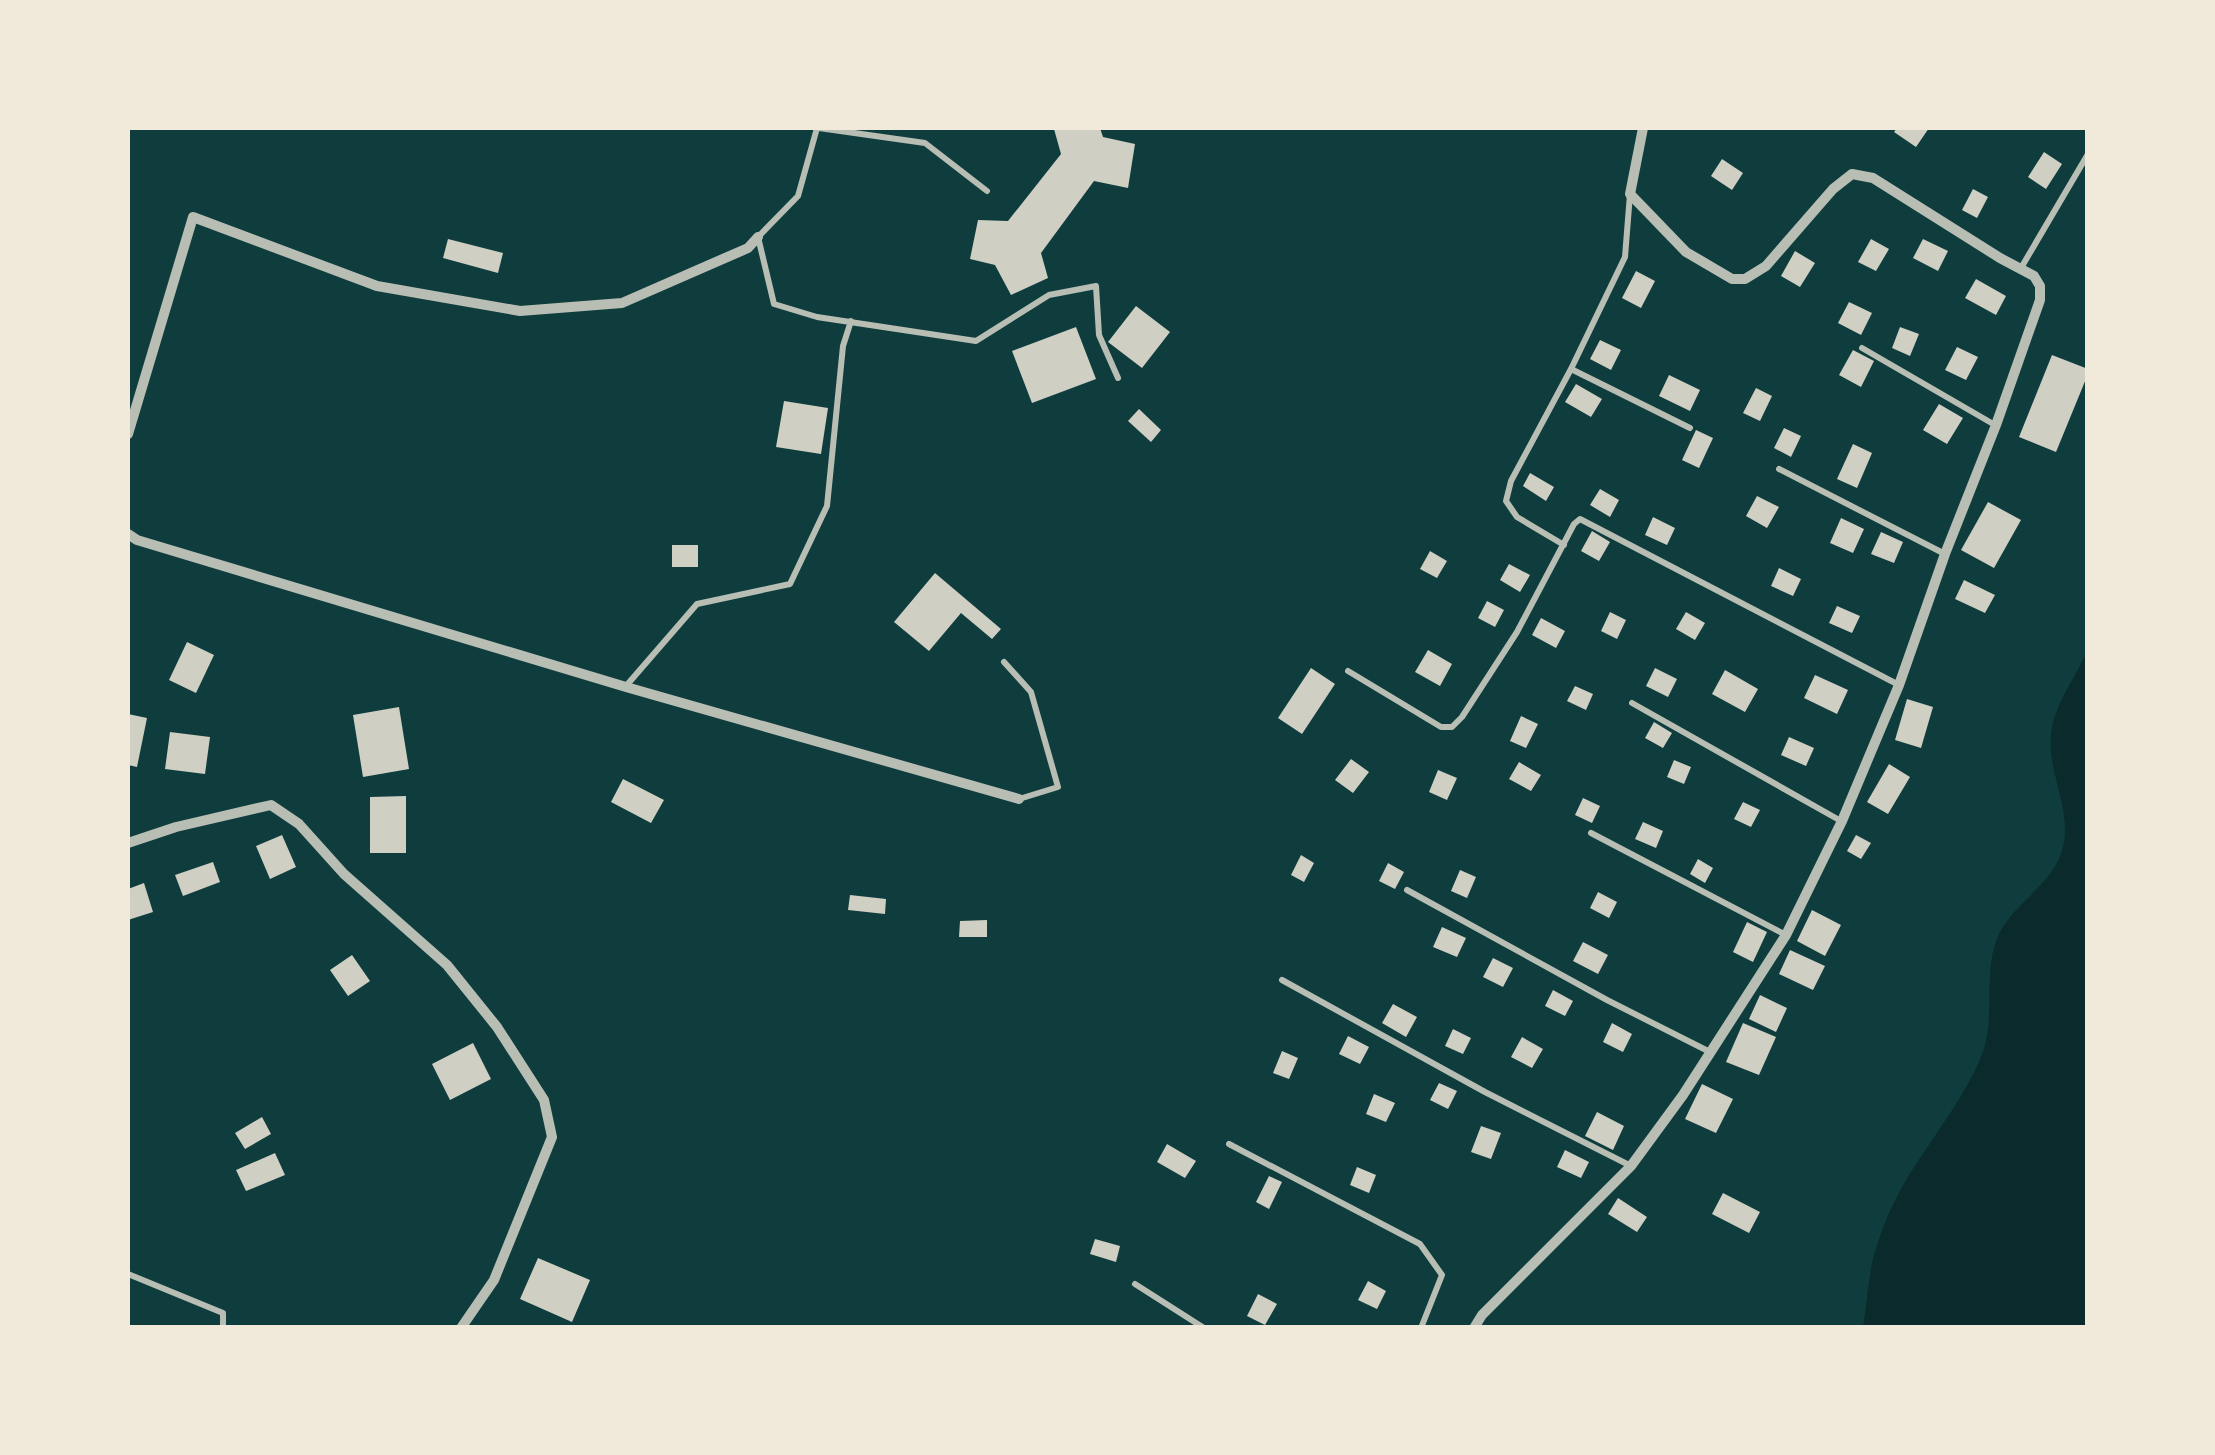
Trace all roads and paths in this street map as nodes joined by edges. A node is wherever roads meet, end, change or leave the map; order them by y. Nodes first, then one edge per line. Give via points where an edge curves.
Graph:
1 (818, 128) edge
2 (1642, 128) edge
3 (2088, 154) edge
4 (987, 191) dead end
5 (1630, 194) junction
6 (758, 237) junction
7 (2021, 268) junction
8 (852, 321) junction
9 (1862, 348) dead end
10 (1571, 369) junction
11 (1118, 378) dead end
12 (1996, 426) junction
13 (1690, 428) dead end
14 (128, 434) edge
15 (1778, 468) dead end
16 (128, 534) edge
17 (1564, 544) junction
18 (1945, 554) junction
19 (1004, 662) dead end
20 (1348, 671) dead end
21 (1899, 685) junction
22 (626, 687) junction
23 (1632, 703) dead end
24 (1019, 799) joint
25 (1842, 821) junction
26 (1591, 833) dead end
27 (128, 843) edge
28 (1407, 890) dead end
29 (1786, 935) junction
30 (1282, 980) dead end
31 (1711, 1053) junction
32 (1229, 1144) dead end
33 (1631, 1166) junction
34 (128, 1274) edge
35 (1135, 1284) dead end
36 (223, 1328) edge
37 (461, 1328) edge
38 (1204, 1328) edge
39 (1421, 1328) edge
40 (1474, 1328) edge

1 - 4 lane via 925,143
1 - 6 lane via 798,196
2 - 5 street
3 - 7 lane
5 - 7 street via 1686,252 1732,278 1745,279 1766,266 1852,174 1873,178
5 - 10 lane via 1625,258
6 - 8 lane via 774,304
6 - 14 street via 748,248 622,303 520,311 376,286 192,217
7 - 12 street via 2040,286 2040,300
8 - 11 lane via 976,341 1049,294 1096,286 1099,335
8 - 22 lane via 843,346 827,506 790,584 697,604
9 - 12 lane
10 - 13 lane
10 - 17 lane via 1506,501 1517,517
12 - 18 street
15 - 18 lane
16 - 22 street
17 - 20 lane via 1517,632 1452,726 1441,727
17 - 21 lane via 1574,524 1587,521
18 - 21 street
19 - 24 lane via 1030,692 1058,786
21 - 25 street
22 - 24 street
23 - 25 lane
25 - 29 street
26 - 29 lane
27 - 37 street via 271,805 446,966 496,1028 544,1100 552,1137 494,1280
28 - 31 lane
29 - 31 street
30 - 33 lane
31 - 33 street
32 - 39 lane via 1420,1244 1442,1275
33 - 40 street
34 - 36 lane via 223,1314
35 - 38 lane

